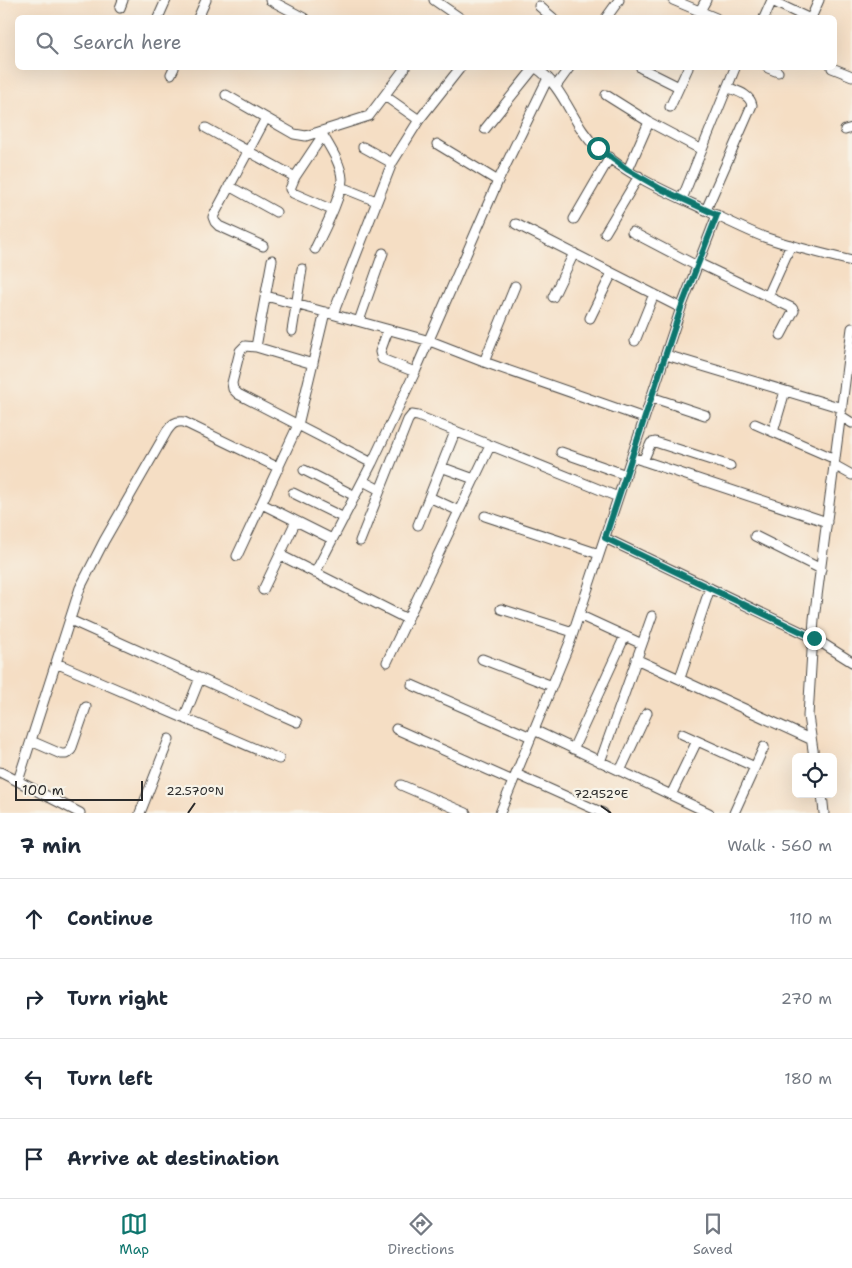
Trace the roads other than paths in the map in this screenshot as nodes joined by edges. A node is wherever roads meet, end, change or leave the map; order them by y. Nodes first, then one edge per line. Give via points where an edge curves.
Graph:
1 (166, 0) edge
2 (206, 0) edge
3 (270, 0) edge
4 (434, 0) edge
5 (673, 0) edge
6 (706, 0) edge
7 (819, 0) edge
8 (617, 1) edge
9 (772, 1) edge
10 (539, 6) dead end
11 (448, 9) junction
12 (700, 11) junction
13 (159, 15) edge
14 (199, 15) edge
15 (298, 15) edge
16 (444, 15) edge
17 (456, 15) edge
18 (550, 15) edge
19 (608, 15) edge
20 (709, 15) edge
21 (765, 15) edge
22 (803, 15) edge
23 (812, 15) edge
24 (403, 70) edge
25 (456, 70) edge
26 (533, 70) edge
27 (538, 70) edge
28 (568, 70) edge
29 (645, 70) edge
30 (687, 70) edge
31 (734, 70) edge
32 (773, 70) edge
33 (837, 70) edge
34 (778, 72) dead end
35 (852, 76) edge
36 (548, 78) junction
37 (556, 86) junction
38 (727, 86) junction
39 (679, 88) junction
40 (226, 95) dead end
41 (606, 95) dead end
42 (385, 96) junction
43 (670, 107) dead end
44 (266, 118) junction
45 (419, 120) junction
46 (649, 122) junction
47 (206, 128) dead end
48 (484, 129) dead end
49 (322, 133) junction
50 (437, 144) dead end
51 (363, 147) dead end
52 (702, 150) junction
53 (247, 151) junction
54 (610, 157) junction
55 (392, 163) junction
56 (628, 170) junction
57 (639, 176) junction
58 (295, 177) junction
59 (498, 181) junction
60 (229, 186) junction
61 (341, 187) junction
62 (682, 199) junction
63 (376, 202) junction
64 (332, 210) junction
65 (706, 210) junction
66 (276, 212) dead end
67 (717, 215) junction
68 (574, 219) dead end
69 (516, 224) dead end
70 (632, 232) dead end
71 (605, 233) dead end
72 (790, 245) junction
73 (263, 246) dead end
74 (315, 249) dead end
75 (382, 253) dead end
76 (574, 253) junction
77 (272, 260) dead end
78 (852, 261) edge
79 (698, 265) junction
80 (302, 269) dead end
81 (612, 273) junction
82 (515, 286) dead end
83 (654, 294) junction
84 (266, 296) junction
85 (768, 296) junction
86 (553, 297) dead end
87 (296, 304) junction
88 (681, 308) junction
89 (329, 313) junction
90 (590, 318) dead end
91 (359, 321) junction
92 (852, 328) edge
93 (388, 330) junction
94 (292, 331) dead end
95 (781, 335) dead end
96 (430, 341) junction
97 (635, 341) dead end
98 (256, 347) junction
99 (666, 355) junction
100 (484, 362) junction
101 (313, 364) junction
102 (415, 372) junction
103 (785, 391) junction
104 (651, 397) junction
105 (841, 412) junction
106 (705, 415) dead end
107 (644, 418) junction
108 (852, 423) edge
109 (755, 424) dead end
110 (298, 425) junction
111 (455, 432) junction
112 (773, 432) junction
113 (490, 446) junction
114 (561, 452) dead end
115 (632, 457) junction
116 (643, 461) junction
117 (835, 462) junction
118 (372, 463) junction
119 (730, 466) dead end
120 (441, 467) junction
121 (279, 468) junction
122 (304, 470) dead end
123 (626, 475) junction
124 (852, 475) edge
125 (474, 479) junction
126 (363, 481) junction
127 (380, 490) junction
128 (293, 492) dead end
129 (355, 496) junction
130 (430, 497) junction
131 (618, 497) junction
132 (262, 504) junction
133 (458, 511) junction
134 (485, 516) dead end
135 (344, 518) junction
136 (296, 521) junction
137 (827, 522) junction
138 (418, 525) dead end
139 (755, 536) dead end
140 (605, 538) junction
141 (332, 539) junction
142 (360, 541) dead end
143 (600, 554) junction
144 (280, 555) junction
145 (237, 556) dead end
146 (821, 569) junction
147 (315, 573) junction
148 (710, 588) junction
149 (263, 590) dead end
150 (501, 609) dead end
151 (579, 615) junction
152 (652, 616) dead end
153 (407, 619) junction
154 (70, 620) junction
155 (573, 632) junction
156 (625, 636) junction
157 (814, 638) junction
158 (642, 644) junction
159 (636, 658) junction
160 (482, 659) dead end
161 (387, 662) dead end
162 (852, 662) edge
163 (56, 663) junction
164 (200, 678) junction
165 (680, 678) junction
166 (412, 685) dead end
167 (552, 686) junction
168 (86, 707) dead end
169 (647, 713) dead end
170 (184, 718) junction
171 (297, 722) dead end
172 (396, 729) dead end
173 (532, 734) junction
174 (682, 734) dead end
175 (810, 738) junction
176 (169, 740) dead end
177 (31, 741) junction
178 (697, 741) junction
179 (764, 747) dead end
180 (573, 749) junction
181 (813, 753) edge
182 (279, 758) dead end
183 (600, 762) junction
184 (755, 767) junction
185 (620, 771) junction
186 (0, 772) edge
187 (514, 778) junction
188 (18, 781) junction
189 (401, 785) dead end
190 (671, 795) junction
191 (822, 798) edge
192 (694, 810) edge
193 (80, 813) edge
194 (140, 813) edge
195 (466, 813) edge
196 (500, 813) edge
197 (603, 813) edge
198 (709, 813) edge
199 (734, 813) edge
200 (824, 813) edge

1 - 13 street
2 - 14 street
3 - 15 street
4 - 11 street
5 - 12 street
6 - 12 street
7 - 23 street
8 - 19 street
9 - 21 street
9 - 22 street
10 - 18 street
11 - 16 street
11 - 17 street
12 - 20 street
24 - 42 street
25 - 45 street
26 - 48 street
27 - 36 street
28 - 37 street
29 - 39 street
30 - 39 street
31 - 38 street
32 - 34 street
33 - 35 street
36 - 37 street
36 - 59 street
37 - 54 street via 582,132
38 - 52 street
38 - 65 street via 748,96 752,105
39 - 43 street
40 - 44 street
41 - 46 street
42 - 45 street
42 - 49 street via 368,116
44 - 49 street via 298,136
44 - 53 street
45 - 55 street
46 - 52 street
46 - 56 street
47 - 53 street
49 - 58 street
49 - 61 street via 340,168
50 - 59 street
51 - 55 street
52 - 62 street
53 - 58 street
53 - 60 street
54 - 56 street
54 - 68 street
55 - 63 street
56 - 57 street
57 - 62 street
57 - 71 street
58 - 64 street via 290,189 292,193
59 - 96 street
60 - 66 street
60 - 73 street via 213,216 215,222
61 - 63 street
61 - 64 street
62 - 65 street
63 - 89 street
64 - 74 street
65 - 67 street
67 - 72 street
67 - 79 street
69 - 76 street
70 - 79 street
72 - 78 street
72 - 85 street
75 - 91 street
76 - 81 street
76 - 86 street
77 - 84 street
79 - 85 street
79 - 88 street
80 - 87 street
81 - 83 street
81 - 90 street
82 - 100 street
83 - 88 street
83 - 97 street
84 - 87 street
84 - 98 street
85 - 95 street via 794,311
87 - 89 street
87 - 94 street
88 - 99 street
89 - 91 street
89 - 101 street
91 - 93 street
92 - 105 street
93 - 96 street
93 - 102 street via 380,356
96 - 100 street
96 - 102 street
98 - 101 street
98 - 110 street via 245,346 240,351 233,389
99 - 103 street
99 - 104 street
100 - 107 street
101 - 110 street
102 - 118 street
103 - 105 street
103 - 112 street
104 - 106 street
104 - 107 street
105 - 108 street
105 - 117 street
107 - 115 street
109 - 112 street
110 - 118 street
110 - 121 street
111 - 113 street
111 - 120 street
111 - 127 street via 412,415
112 - 117 street
113 - 125 street
113 - 131 street
114 - 123 street
115 - 116 street
115 - 123 street
116 - 119 street via 648,447 655,442
116 - 137 street
117 - 124 street
117 - 137 street
118 - 126 street
120 - 125 street
120 - 130 street
121 - 132 street
121 - 154 street via 184,422 173,424 104,540 80,588
122 - 129 street
123 - 131 street
125 - 133 street
126 - 127 street
126 - 129 street
127 - 142 street
128 - 135 street
129 - 135 street
130 - 133 street
130 - 138 street
131 - 140 street
132 - 136 street
132 - 145 street
133 - 153 street
134 - 143 street
135 - 141 street
136 - 141 street
136 - 144 street
137 - 146 street
139 - 146 street
140 - 143 street
140 - 148 street
141 - 147 street
143 - 151 street
144 - 147 street
144 - 149 street
146 - 157 street
147 - 153 street
148 - 157 street
148 - 165 street
150 - 155 street
151 - 155 street
151 - 156 street
152 - 158 street
153 - 161 street
154 - 163 street
154 - 164 street
155 - 167 street
156 - 158 street
156 - 180 street
157 - 162 street
157 - 175 street via 808,716
158 - 159 street
159 - 165 street
159 - 183 street
160 - 167 street
163 - 170 street
163 - 177 street
164 - 170 street
164 - 171 street
165 - 175 street
166 - 173 street
167 - 173 street
168 - 177 street via 71,750 66,754
169 - 185 street
170 - 182 street
172 - 187 street
173 - 180 street
173 - 187 street
174 - 178 street
175 - 181 street
176 - 194 street
177 - 188 street
178 - 184 street
178 - 190 street
179 - 184 street
180 - 183 street
183 - 185 street
184 - 199 street
185 - 190 street
186 - 188 street
187 - 196 street
187 - 197 street
188 - 193 street
189 - 195 street
190 - 192 street
191 - 200 street
192 - 198 street

